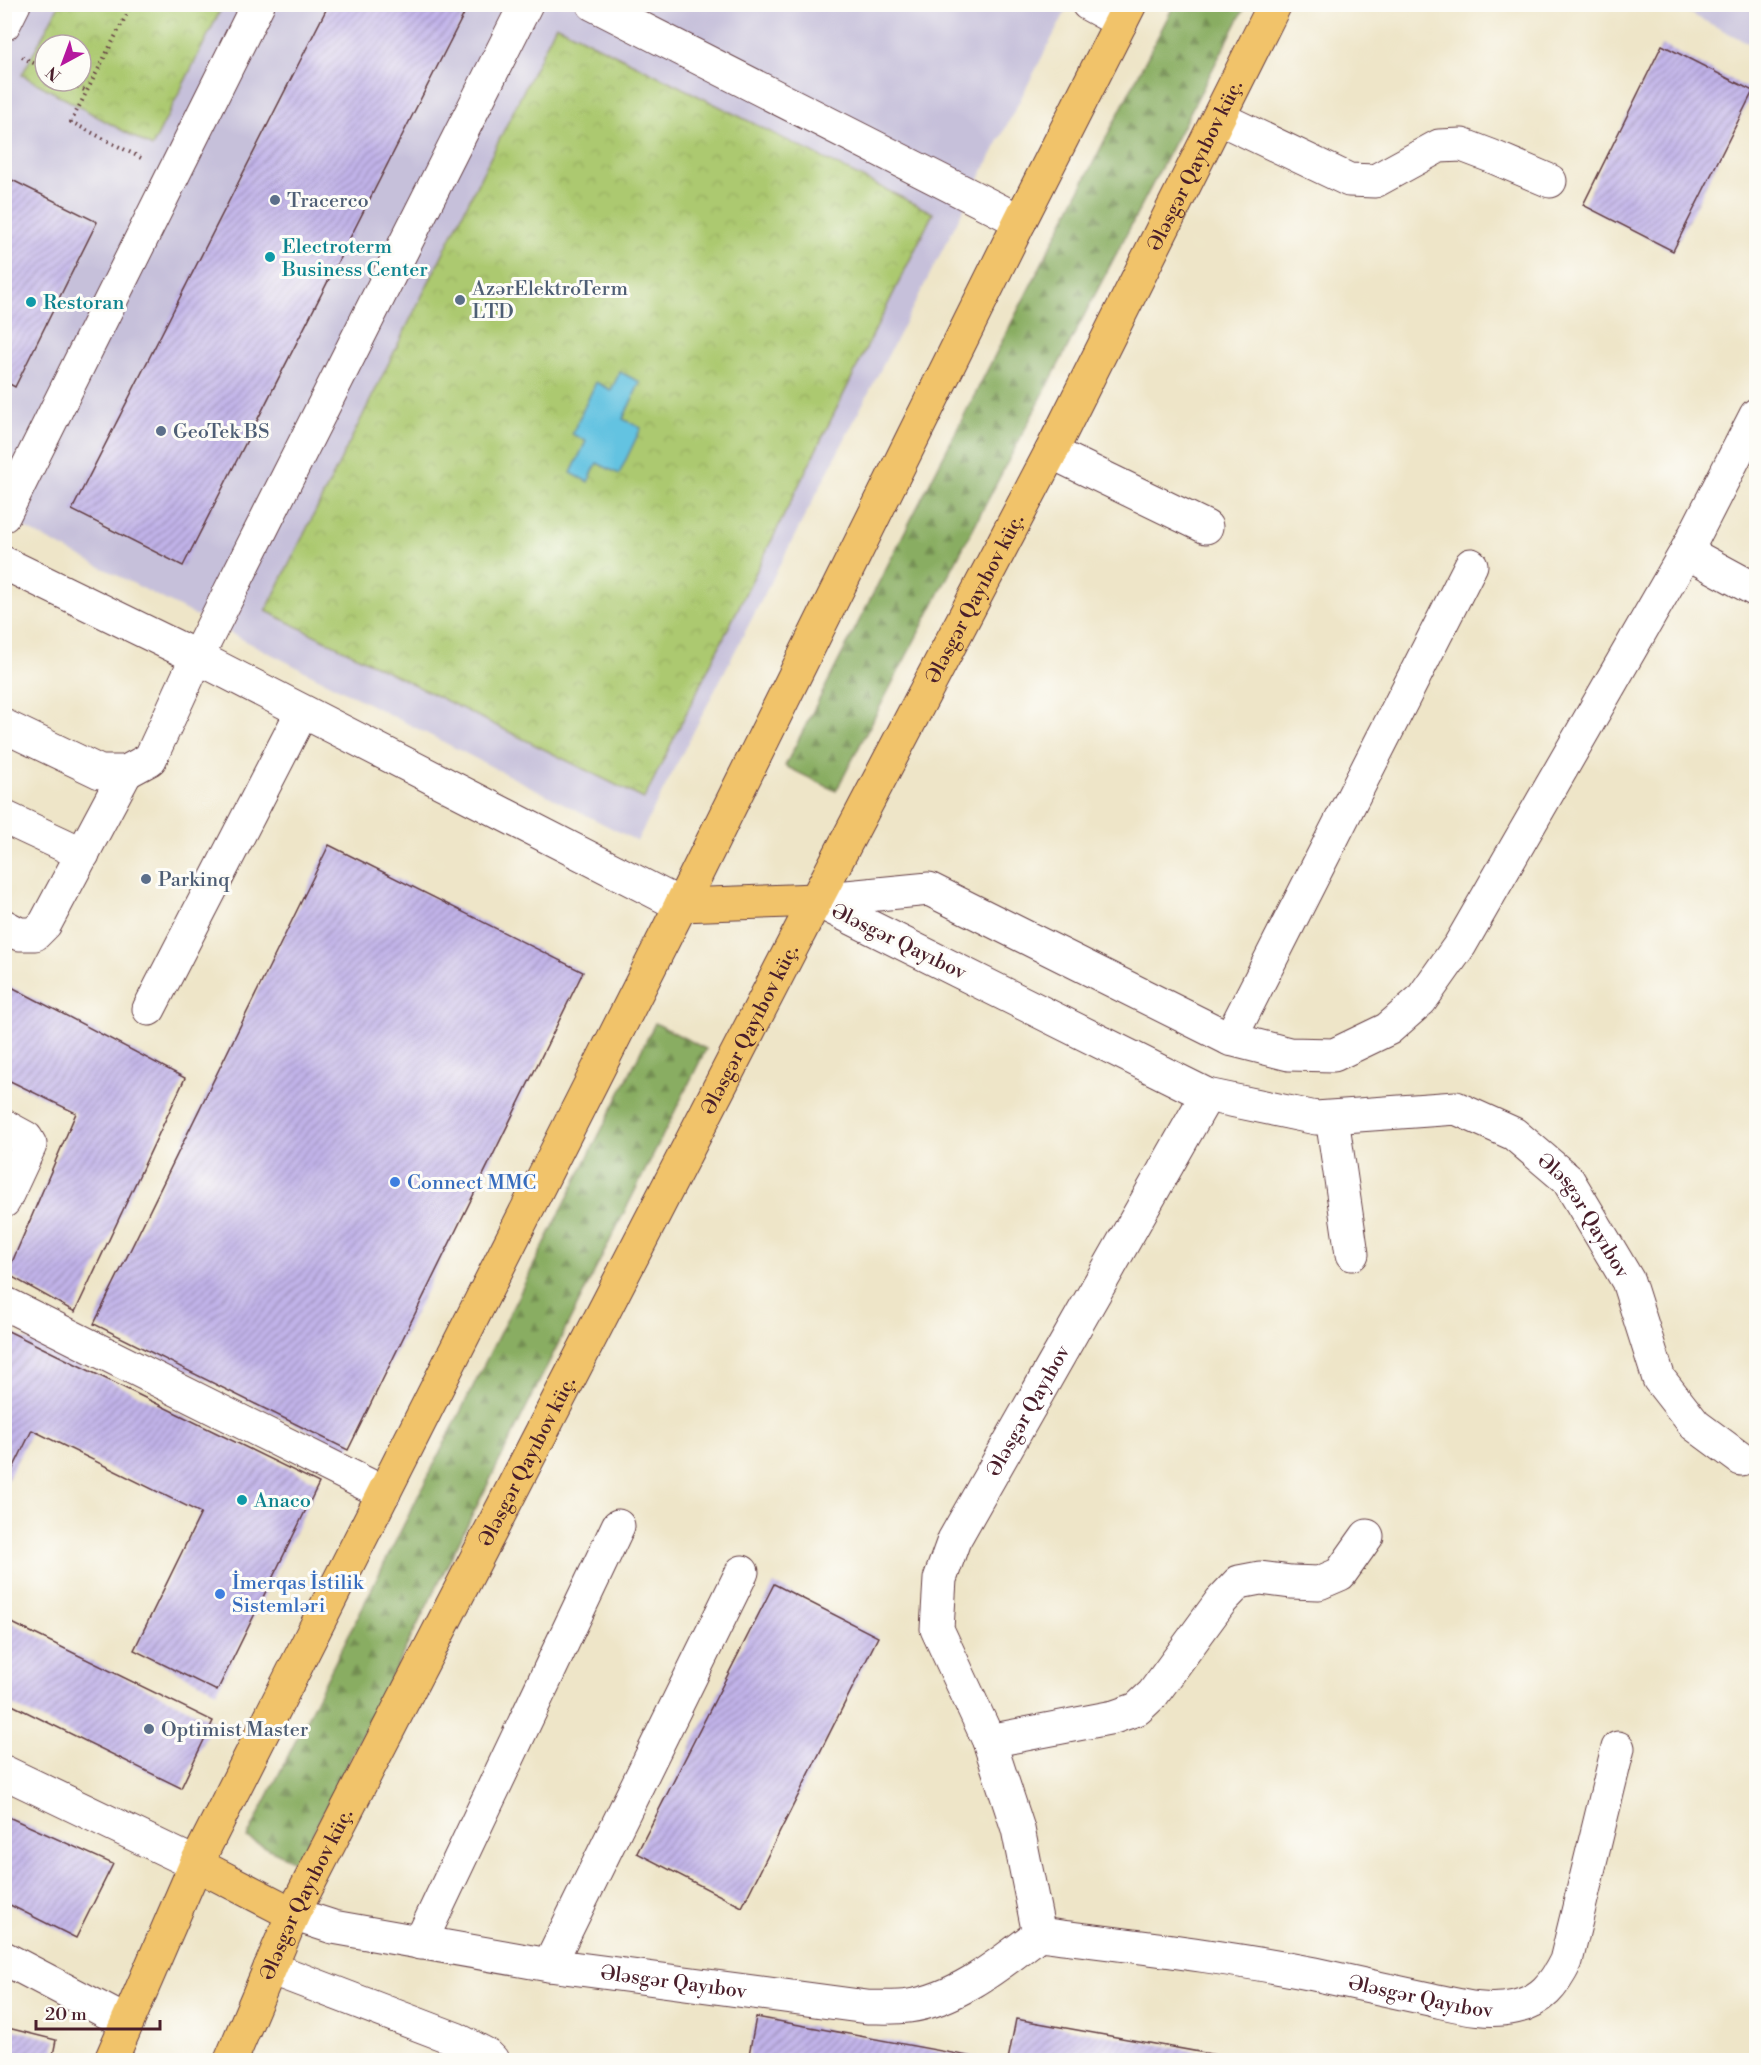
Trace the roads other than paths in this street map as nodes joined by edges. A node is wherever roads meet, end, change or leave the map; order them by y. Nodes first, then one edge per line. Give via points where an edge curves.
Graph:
1 (14, 4) edge
2 (258, 4) edge
3 (526, 4) edge
4 (593, 4) edge
5 (1088, 4) edge
6 (1275, 4) edge
7 (1125, 13) edge
8 (4, 24) edge
9 (1219, 118) junction
10 (1550, 181) dead end
11 (1020, 221) junction
12 (1756, 415) edge
13 (1051, 452) junction
14 (4, 515) edge
15 (1206, 527) dead end
16 (1686, 552) junction
17 (4, 563) edge
18 (1471, 565) dead end
19 (1756, 590) edge
20 (197, 657) junction
21 (302, 712) junction
22 (4, 726) edge
23 (126, 772) junction
24 (4, 817) edge
25 (83, 854) junction
26 (816, 900) junction
27 (681, 905) junction
28 (4, 926) edge
29 (149, 1009) dead end
30 (1230, 1039) junction
31 (1207, 1095) junction
32 (1332, 1118) junction
33 (4, 1126) edge
34 (4, 1201) edge
35 (1352, 1254) dead end
36 (4, 1303) edge
37 (1741, 1459) dead end
38 (384, 1493) junction
39 (618, 1526) dead end
40 (1367, 1536) dead end
41 (742, 1572) dead end
42 (989, 1741) junction
43 (1618, 1748) dead end
44 (4, 1772) edge
45 (196, 1864) junction
46 (293, 1914) junction
47 (1039, 1934) junction
48 (420, 1942) junction
49 (4, 1958) edge
50 (549, 1965) junction
51 (270, 1968) junction
52 (126, 2022) junction
53 (111, 2061) edge
54 (231, 2061) edge
55 (492, 2061) edge

1 - 8 street
2 - 14 street
3 - 20 street
4 - 11 street
5 - 7 street
6 - 9 main road, Ələsgər Qayıbov küç.
7 - 11 main road
9 - 10 street via 1349,180 1375,181 1439,146 1462,146
9 - 13 main road, Ələsgər Qayıbov küç.
11 - 27 main road
12 - 16 street
13 - 15 street
13 - 26 main road, Ələsgər Qayıbov küç.
16 - 19 street
16 - 30 street via 1460,945 1421,1000 1388,1029 1334,1055 1289,1054
17 - 20 street
18 - 30 street
20 - 21 street
20 - 23 street via 150,759
21 - 27 street
21 - 29 street
22 - 23 street via 100,772
23 - 25 street
24 - 25 street
25 - 28 street via 45,924 34,934 20,934
26 - 27 main road
26 - 30 street via 929,889
26 - 31 street, Ələsgər Qayıbov
26 - 46 main road, Ələsgər Qayıbov küç.
27 - 38 main road
31 - 32 street, Ələsgər Qayıbov
31 - 42 street, Ələsgər Qayıbov via 954,1540 940,1579 937,1629
32 - 35 street
32 - 37 street, Ələsgər Qayıbov via 1456,1108 1514,1134 1568,1180 1628,1281 1659,1379 1695,1425
33 - 34 street via 26,1138 30,1145
36 - 38 street
38 - 45 main road
39 - 48 street
40 - 42 street via 1340,1574 1319,1583 1260,1578 1239,1582 1153,1694 1137,1709
41 - 50 street
42 - 47 street, Ələsgər Qayıbov via 1018,1829
43 - 47 street, Ələsgər Qayıbov via 1566,1961 1545,1994 1530,2003 1513,2008 1476,2009 1313,1974
44 - 45 street
45 - 46 main road
45 - 52 main road
46 - 48 street, Ələsgər Qayıbov via 333,1927
46 - 51 main road, Ələsgər Qayıbov küç.
47 - 50 street, Ələsgər Qayıbov via 1001,1963 946,1996 909,2006 867,2007
48 - 50 street, Ələsgər Qayıbov
49 - 52 street
51 - 54 main road, Ələsgər Qayıbov küç.
51 - 55 street via 456,2039
52 - 53 main road

